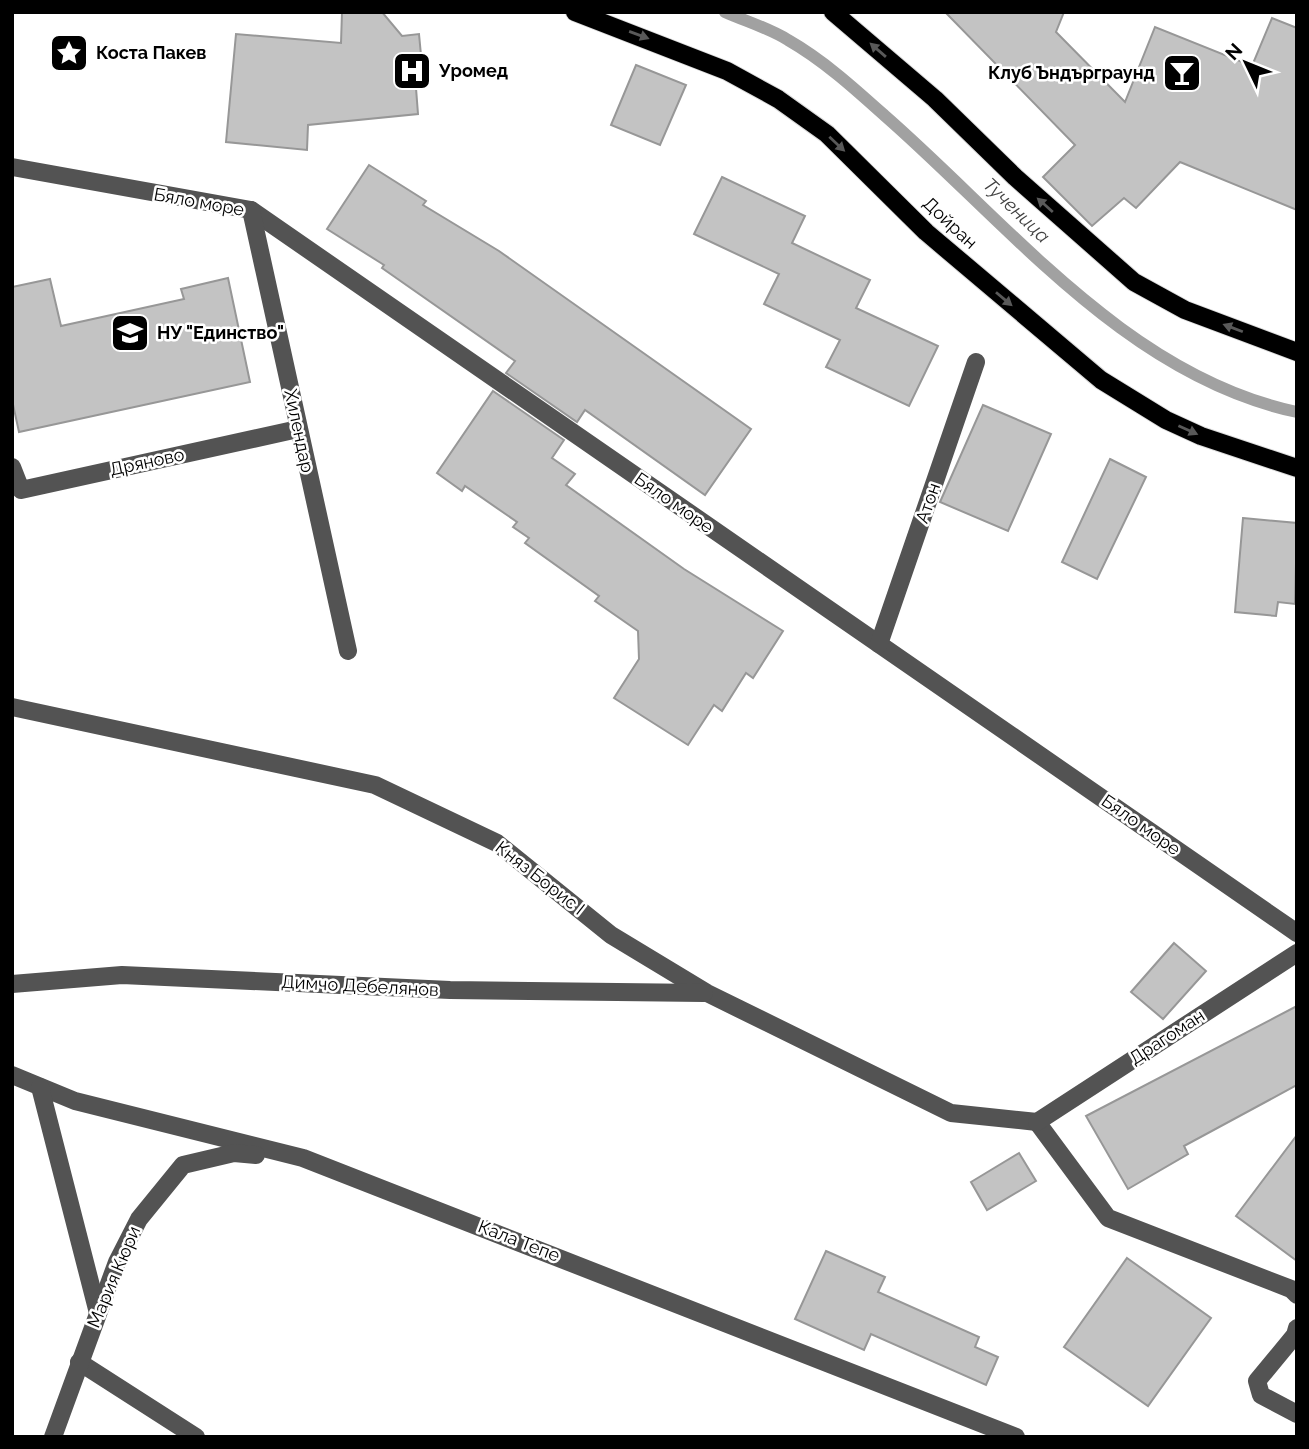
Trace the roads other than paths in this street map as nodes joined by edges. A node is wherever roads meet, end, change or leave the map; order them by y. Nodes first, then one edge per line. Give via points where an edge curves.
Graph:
1 (575, 12) edge
2 (833, 12) edge
3 (12, 167) edge
4 (251, 210) junction
5 (1297, 352) edge
6 (976, 362) dead end
7 (298, 429) junction
8 (12, 467) edge
9 (1297, 468) edge
10 (879, 644) junction
11 (348, 651) dead end
12 (12, 707) edge
13 (1297, 933) edge
14 (1297, 953) edge
15 (12, 984) edge
16 (708, 993) junction
17 (12, 1075) edge
18 (40, 1087) junction
19 (1037, 1122) junction
20 (303, 1158) junction
21 (1297, 1295) edge
22 (98, 1313) junction
23 (1297, 1328) edge
24 (79, 1362) junction
25 (1297, 1414) edge
26 (53, 1437) edge
27 (197, 1437) edge
28 (1016, 1437) edge

1 -> 9 main road, Дойран via 727,71 778,99 828,134 926,232 1101,380 1201,436
5 -> 2 main road via 1185,310 1134,282
3 - 4 street, Бяло море
4 - 7 street, Хилендар
4 - 10 street, Бяло море
6 - 10 street, Атон
7 - 8 street, Дряново via 21,489
7 - 11 street, Хилендар
10 - 13 street, Бяло море
12 - 16 street, Княз Борис I via 375,785 498,843 611,934
14 - 19 street, Драгоман
15 - 16 street, Димчо Дебелянов via 122,975 450,990
16 - 19 street, Княз Борис I via 951,1113
17 - 18 street, Кала Тепе
18 - 20 street, Кала Тепе via 75,1101
18 - 22 street
19 - 21 street via 1108,1218
20 - 22 street, Мария Кюри via 234,1153 183,1165 139,1219
20 - 28 street, Кала Тепе
22 - 24 street, Мария Кюри
23 - 25 street via 1257,1381 1261,1395
24 - 26 street, Мария Кюри
24 - 27 street

